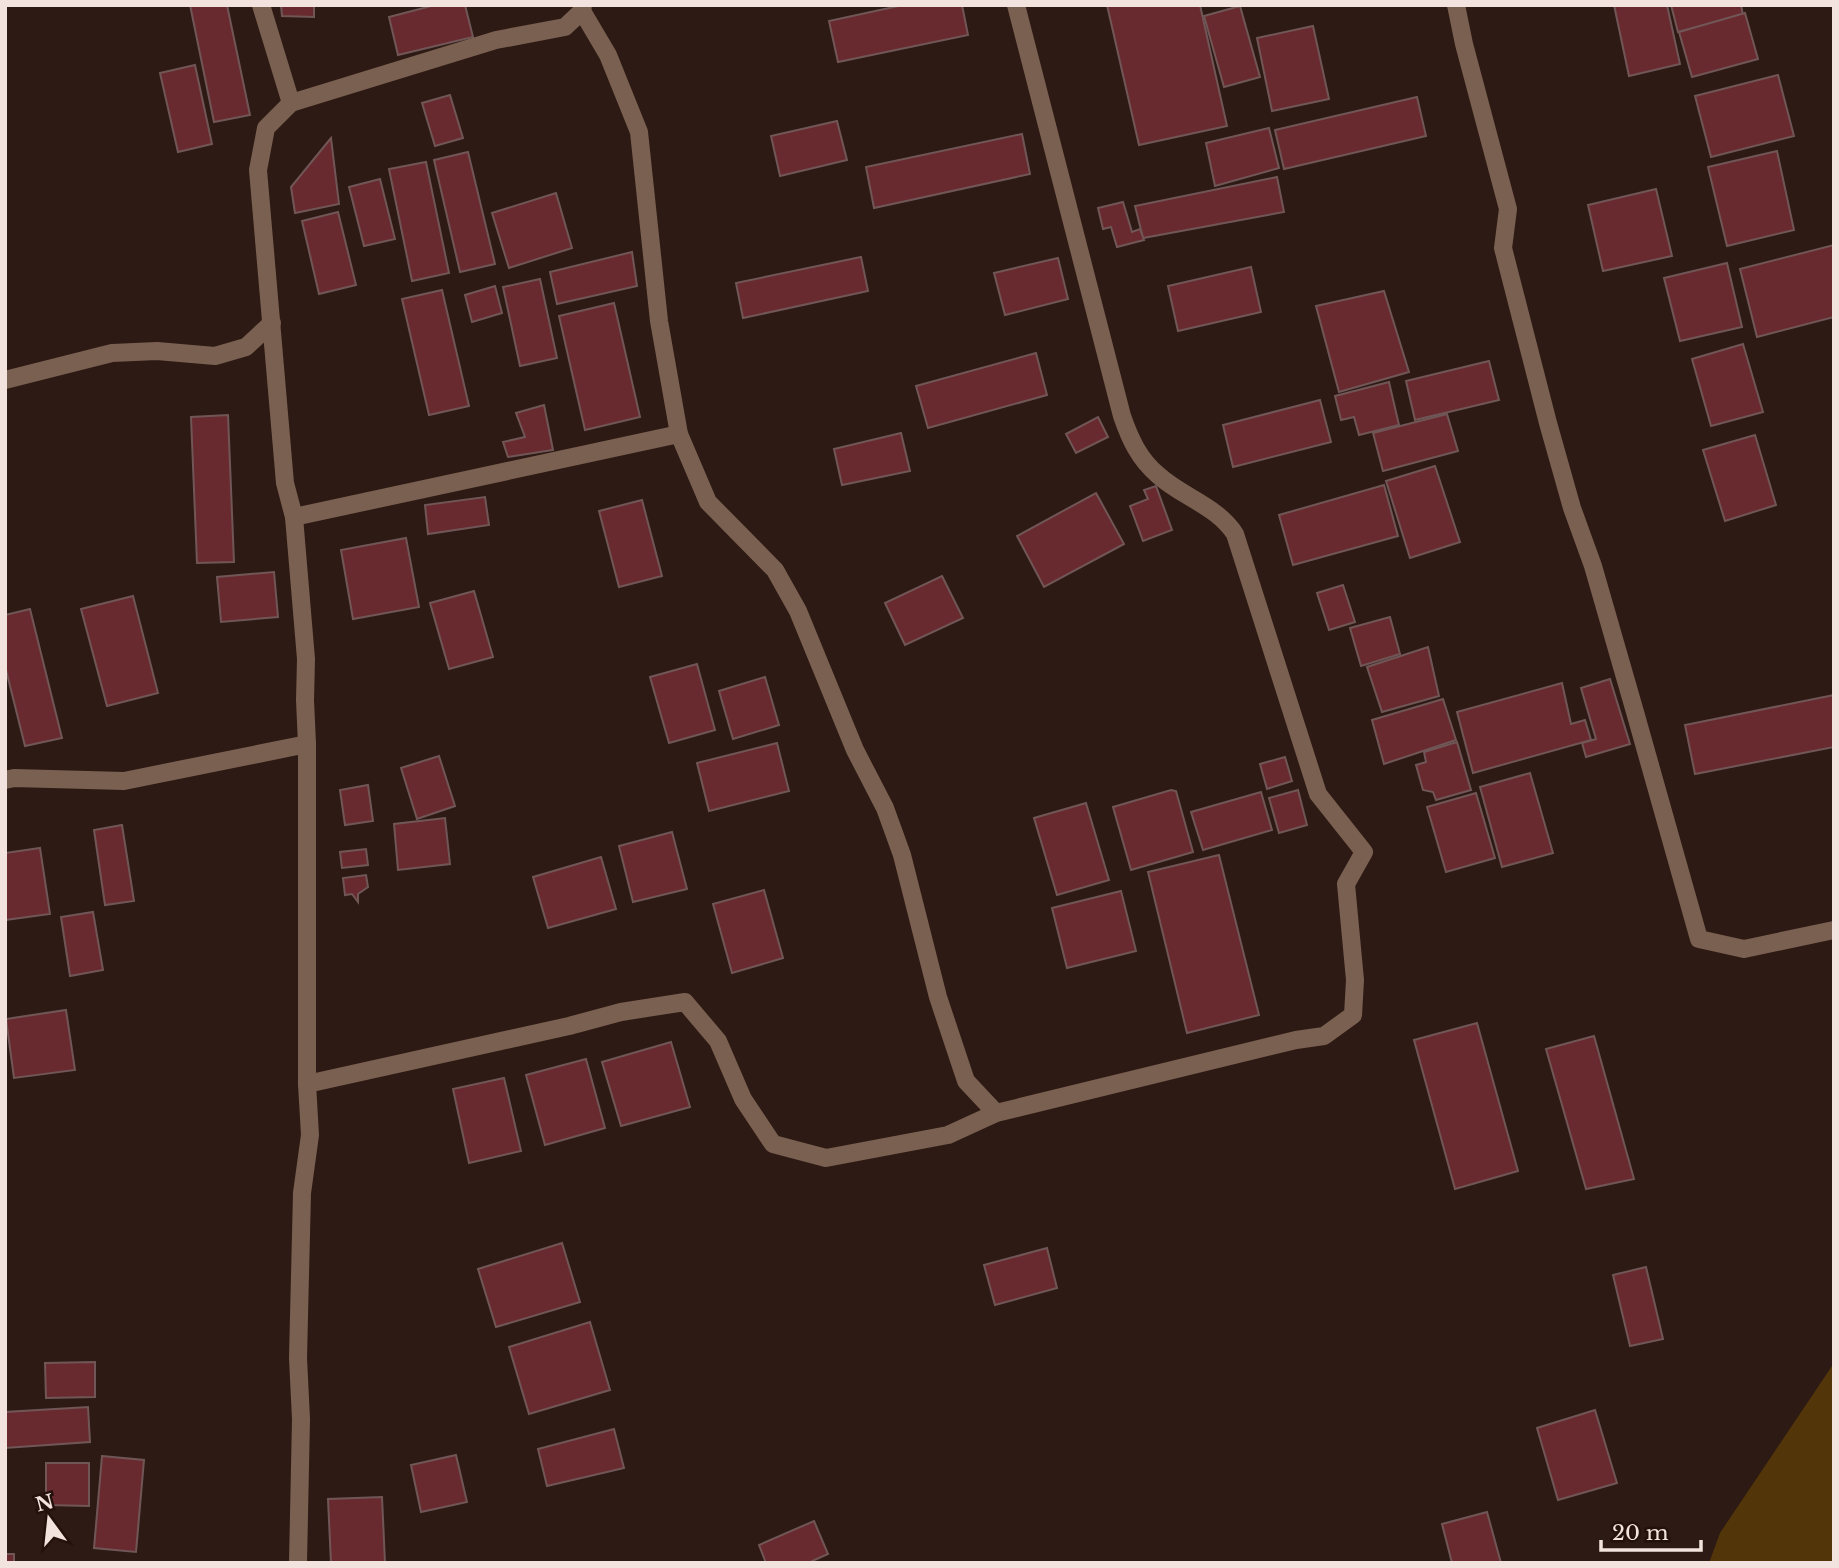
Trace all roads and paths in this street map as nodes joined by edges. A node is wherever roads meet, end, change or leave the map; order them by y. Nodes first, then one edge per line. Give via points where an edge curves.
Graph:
1 (261, 5) edge
2 (1016, 5) edge
3 (1456, 5) edge
4 (582, 8) edge
5 (291, 103) junction
6 (272, 323) junction
7 (5, 380) edge
8 (679, 434) junction
9 (294, 517) junction
10 (307, 744) junction
11 (5, 780) edge
12 (1834, 930) edge
13 (307, 1084) junction
14 (996, 1113) junction
15 (298, 1563) edge

1 - 5 street
2 - 14 street via 1133,448 1158,476 1226,521 1235,534 1318,794 1364,852 1346,884 1355,980 1353,1015 1324,1036
3 - 12 street via 1508,209 1503,248 1548,423 1699,939 1744,949
4 - 5 street via 565,27 496,40
4 - 8 street via 608,55 639,132 659,321
5 - 6 street via 266,128 258,170
6 - 7 street via 246,347 215,356 113,353
6 - 9 street via 285,483
8 - 9 street
8 - 14 street via 708,502 775,570 798,611 855,750 886,808 938,997 967,1081
9 - 10 street via 306,659
10 - 11 street via 124,781
10 - 13 street
13 - 14 street via 621,1012 685,1002 718,1041 743,1099 773,1144 826,1158 948,1135
13 - 15 street via 310,1135 302,1193

